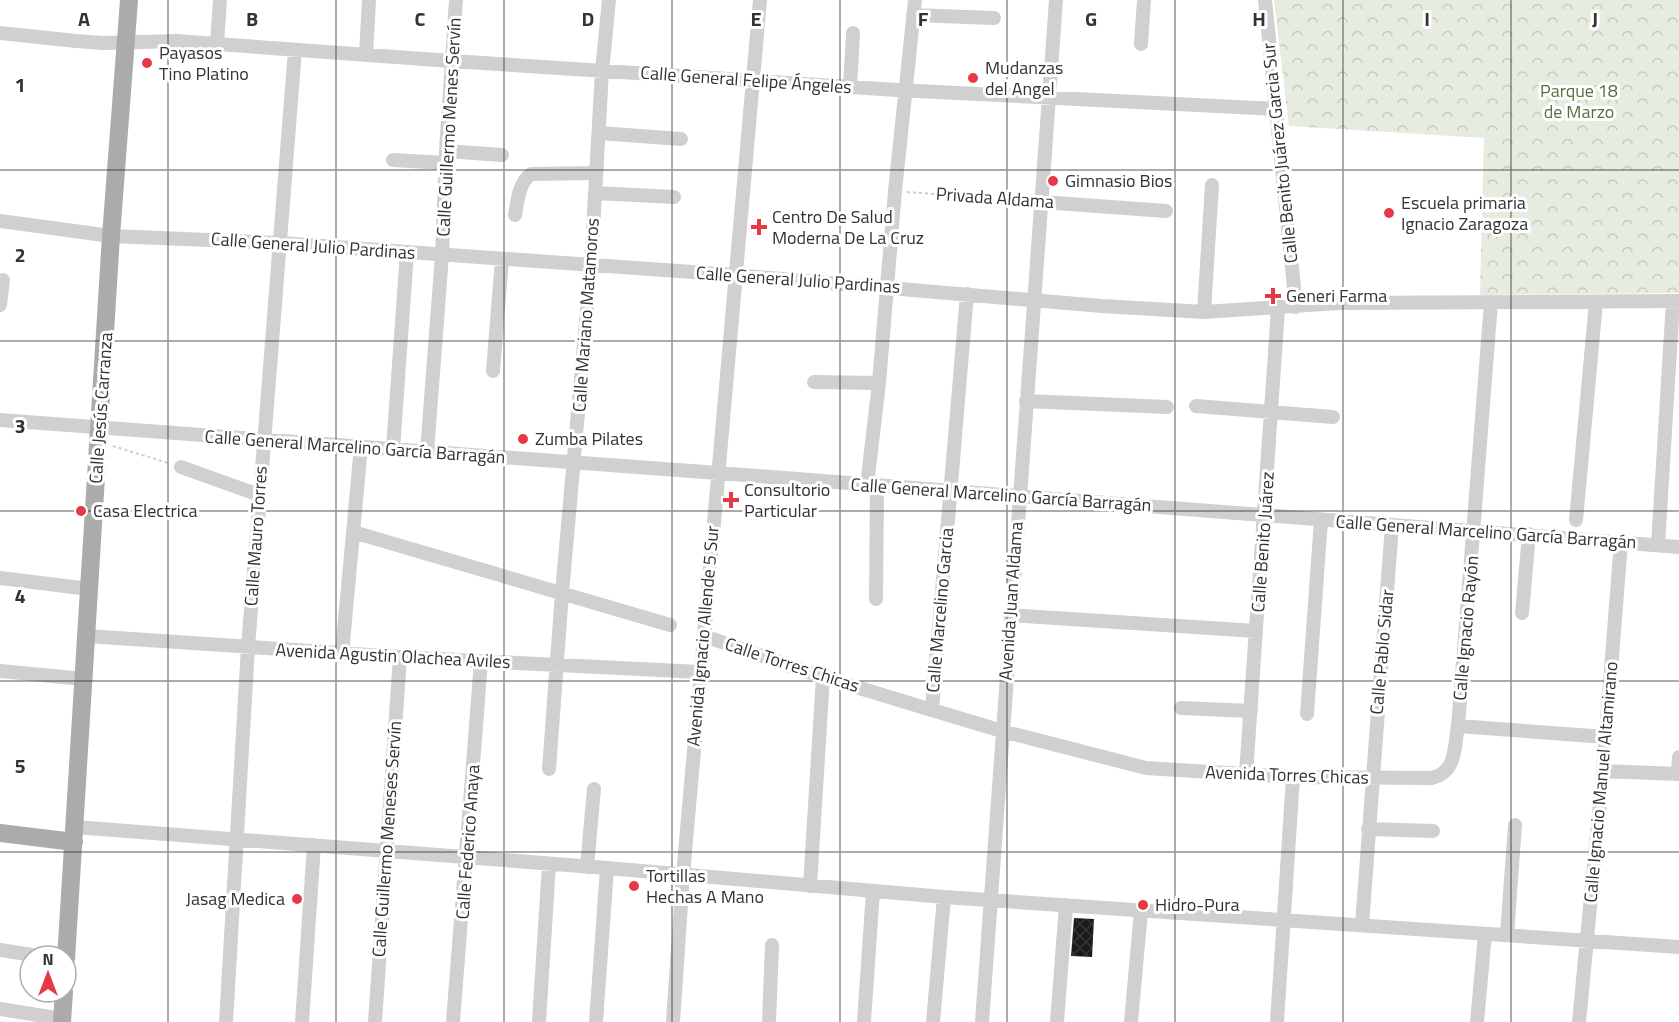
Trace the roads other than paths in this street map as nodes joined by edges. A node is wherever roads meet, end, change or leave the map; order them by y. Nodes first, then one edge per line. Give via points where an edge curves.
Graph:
1 (129, 0) edge
2 (220, 0) edge
3 (369, 0) edge
4 (456, 0) edge
5 (609, 0) edge
6 (760, 0) edge
7 (915, 0) edge
8 (1056, 0) edge
9 (1144, 0) edge
10 (1265, 0) edge
11 (913, 15) junction
12 (994, 18) dead end
13 (0, 33) edge
14 (853, 33) dead end
15 (126, 42) junction
16 (217, 44) junction
17 (1141, 44) dead end
18 (295, 50) junction
19 (366, 55) junction
20 (451, 62) junction
21 (602, 71) junction
22 (753, 80) junction
23 (850, 87) junction
24 (906, 90) junction
25 (1049, 96) junction
26 (1275, 108) junction
27 (599, 133) junction
28 (681, 139) dead end
29 (502, 155) dead end
30 (445, 157) junction
31 (393, 160) dead end
32 (596, 173) junction
33 (1212, 185) dead end
34 (595, 193) junction
35 (675, 197) dead end
36 (1042, 202) junction
37 (1166, 211) dead end
38 (515, 215) dead end
39 (0, 221) edge
40 (111, 236) junction
41 (280, 243) junction
42 (407, 252) junction
43 (442, 255) junction
44 (502, 259) junction
45 (591, 265) junction
46 (735, 275) junction
47 (3, 280) dead end
48 (887, 286) junction
49 (967, 294) junction
50 (1035, 301) junction
51 (1491, 302) junction
52 (1596, 302) junction
53 (1676, 302) edge
54 (0, 305) edge
55 (1296, 307) junction
56 (1278, 309) junction
57 (1204, 312) junction
58 (493, 371) dead end
59 (814, 382) dead end
60 (879, 383) junction
61 (1026, 400) junction
62 (1196, 406) dead end
63 (1167, 407) dead end
64 (1271, 412) junction
65 (1333, 417) dead end
66 (0, 420) edge
67 (99, 435) junction
68 (264, 440) junction
69 (361, 446) junction
70 (393, 449) junction
71 (427, 452) junction
72 (574, 464) junction
73 (182, 467) road end
74 (718, 473) junction
75 (872, 486) junction
76 (949, 492) junction
77 (259, 495) junction
78 (1019, 497) junction
79 (1265, 516) junction
80 (1321, 519) junction
81 (1576, 520) dead end
82 (1392, 525) junction
83 (1473, 530) junction
84 (353, 532) junction
85 (1529, 534) junction
86 (1621, 542) junction
87 (1658, 545) junction
88 (1679, 547) edge
89 (0, 578) edge
90 (89, 589) junction
91 (562, 593) junction
92 (876, 599) dead end
93 (1522, 613) dead end
94 (1010, 615) junction
95 (670, 625) dead end
96 (1256, 632) junction
97 (87, 636) junction
98 (704, 636) junction
99 (248, 647) junction
100 (342, 653) junction
101 (399, 657) junction
102 (481, 661) junction
103 (558, 665) junction
104 (0, 671) edge
105 (700, 672) junction
106 (823, 676) junction
107 (84, 679) junction
108 (1181, 708) dead end
109 (932, 710) junction
110 (1251, 711) junction
111 (1307, 714) dead end
112 (1458, 726) junction
113 (1002, 731) junction
114 (1606, 737) junction
115 (1679, 757) edge
116 (1128, 764) joint
117 (549, 769) dead end
118 (1603, 771) junction
119 (1445, 773) joint
120 (1246, 774) junction
121 (1678, 774) edge
122 (1293, 777) junction
123 (1372, 778) junction
124 (594, 789) dead end
125 (1515, 825) dead end
126 (1368, 830) junction
127 (1433, 831) dead end
128 (0, 833) edge
129 (74, 835) junction
130 (237, 839) junction
131 (314, 845) junction
132 (386, 851) junction
133 (467, 858) junction
134 (549, 864) junction
135 (587, 867) junction
136 (607, 868) junction
137 (683, 875) junction
138 (810, 886) junction
139 (873, 891) junction
140 (944, 897) junction
141 (991, 900) junction
142 (1066, 905) junction
143 (1140, 910) junction
144 (1284, 920) junction
145 (1362, 925) junction
146 (1485, 934) junction
147 (1507, 935) junction
148 (1586, 940) junction
149 (67, 944) edge
150 (772, 945) dead end
151 (1679, 947) edge
152 (0, 950) edge
153 (18, 953) edge
154 (63, 1004) edge
155 (0, 1009) edge
156 (62, 1021) edge
157 (226, 1022) edge
158 (302, 1022) edge
159 (375, 1022) edge
160 (453, 1022) edge
161 (539, 1022) edge
162 (596, 1022) edge
163 (673, 1022) edge
164 (769, 1022) edge
165 (864, 1022) edge
166 (933, 1022) edge
167 (982, 1022) edge
168 (1057, 1022) edge
169 (1131, 1022) edge
170 (1277, 1022) edge
171 (1477, 1022) edge
172 (1579, 1022) edge

1 - 15 main road, Calle Jesús Carranza
2 - 16 street
3 - 19 street
4 - 20 street, Calle Guillermo Menes Servín
5 - 21 street, Calle Mariano Matamoros
6 - 22 street, Avenida Ignacio Allende 5 Sur
7 - 11 street
8 - 25 street, Avenida Juan Aldama
9 - 17 street
10 - 26 street, Calle Benito Juárez Garcia Sur
11 - 12 street
11 - 24 street
13 - 15 street, Calle General Felipe Ángeles
14 - 23 street
15 - 16 street, Calle General Felipe Ángeles
15 - 40 main road, Calle Jesús Carranza
16 - 18 street, Calle General Felipe Ángeles
18 - 19 street, Calle General Felipe Ángeles
18 - 41 street, Calle Mauro Torres
19 - 20 street, Calle General Felipe Ángeles
20 - 21 street, Calle General Felipe Ángeles
20 - 30 street, Calle Guillermo Menes Servín
21 - 22 street, Calle General Felipe Ángeles
21 - 27 street, Calle Mariano Matamoros
22 - 23 street, Calle General Felipe Ángeles
22 - 46 street, Avenida Ignacio Allende 5 Sur
23 - 24 street, Calle General Felipe Ángeles
24 - 25 street, Calle General Felipe Ángeles
24 - 48 street
25 - 26 street, Calle General Felipe Ángeles
25 - 36 street, Avenida Juan Aldama
26 - 55 street, Calle Benito Juárez Garcia Sur
27 - 28 street
27 - 32 street, Calle Mariano Matamoros
29 - 30 street
30 - 31 street
30 - 43 street, Calle Guillermo Menes Servín
32 - 34 street, Calle Mariano Matamoros
32 - 38 street via 531,174 520,187
33 - 57 street
34 - 35 street
34 - 45 street, Calle Mariano Matamoros
36 - 37 street, Privada Aldama
36 - 50 street, Avenida Juan Aldama
39 - 40 street, Calle General Julio Pardinas
40 - 41 street, Calle General Julio Pardinas
40 - 67 main road, Calle Jesús Carranza
41 - 42 street, Calle General Julio Pardinas
41 - 68 street, Calle Mauro Torres
42 - 43 street, Calle General Julio Pardinas
42 - 70 street
43 - 44 street, Calle General Julio Pardinas
43 - 71 street, Calle Guillermo Menes Servín
44 - 45 street, Calle General Julio Pardinas
44 - 58 street
45 - 46 street, Calle General Julio Pardinas
45 - 72 street, Calle Mariano Matamoros
46 - 48 street, Calle General Julio Pardinas
46 - 74 street, Avenida Ignacio Allende 5 Sur
47 - 54 street
48 - 49 street, Calle General Julio Pardinas
48 - 60 street
49 - 50 street, Calle General Julio Pardinas
49 - 76 street, Calle Marcelino Garcia
50 - 57 street, Calle General Julio Pardinas
50 - 61 street, Avenida Juan Aldama
51 - 52 street, Calle General Julio Pardinas
51 - 55 street, Calle General Julio Pardinas
51 - 83 street, Calle Ignacio Rayón
52 - 53 street, Calle General Julio Pardinas
52 - 81 street
53 - 87 street
55 - 56 street, Calle General Julio Pardinas
56 - 57 street, Calle General Julio Pardinas
56 - 64 street, Calle Benito Juárez
59 - 60 street
60 - 75 street
61 - 63 street
61 - 78 street, Avenida Juan Aldama
62 - 64 street
64 - 65 street
64 - 79 street, Calle Benito Juárez
66 - 67 street, Calle General Marcelino García Barragán
67 - 68 street, Calle General Marcelino García Barragán
67 - 90 main road, Calle Jesús Carranza
68 - 69 street, Calle General Marcelino García Barragán
68 - 77 street, Calle Mauro Torres
69 - 70 street, Calle General Marcelino García Barragán
69 - 84 street
70 - 71 street, Calle General Marcelino García Barragán
71 - 72 street, Calle General Marcelino García Barragán
72 - 74 street, Calle General Marcelino García Barragán
72 - 91 street, Calle Mariano Matamoros
73 - 77 street
74 - 75 street, Calle General Marcelino García Barragán
74 - 98 street, Avenida Ignacio Allende 5 Sur
75 - 76 street, Calle General Marcelino García Barragán
75 - 92 street
76 - 78 street, Calle General Marcelino García Barragán
76 - 109 street, Calle Marcelino Garcia
77 - 99 street, Calle Mauro Torres
78 - 79 street, Calle General Marcelino García Barragán
78 - 94 street, Avenida Juan Aldama
79 - 80 street, Calle General Marcelino García Barragán
79 - 96 street, Calle Benito Juárez
80 - 82 street, Calle General Marcelino García Barragán
80 - 111 street
82 - 83 street, Calle General Marcelino García Barragán
82 - 123 street, Calle Pablo Sidar
83 - 85 street, Calle General Marcelino García Barragán
83 - 112 street, Calle Ignacio Rayón
84 - 91 street
84 - 100 street
85 - 86 street, Calle General Marcelino García Barragán
85 - 93 street
86 - 87 street, Calle General Marcelino García Barragán
86 - 114 street, Calle Ignacio Manuel Altamirano
87 - 88 street, Calle General Marcelino García Barragán
89 - 90 street
90 - 97 main road, Calle Jesús Carranza
91 - 95 street
91 - 103 street, Calle Mariano Matamoros
94 - 96 street
94 - 113 street, Avenida Juan Aldama
96 - 110 street, Calle Benito Juárez
97 - 99 street, Avenida Agustin Olachea Aviles
97 - 107 main road, Calle Jesús Carranza
98 - 105 street, Avenida Ignacio Allende 5 Sur
98 - 106 street, Calle Torres Chicas
99 - 100 street, Avenida Agustin Olachea Aviles
99 - 130 street, Calle Mauro Torres
100 - 101 street, Avenida Agustin Olachea Aviles
101 - 102 street, Avenida Agustin Olachea Aviles
101 - 132 street, Calle Guillermo Meneses Servín
102 - 103 street, Avenida Agustin Olachea Aviles
102 - 133 street, Calle Federico Anaya
103 - 105 street, Avenida Agustin Olachea Aviles
103 - 117 street, Calle Mariano Matamoros
104 - 107 street
105 - 137 street, Avenida Ignacio Allende 5 Sur
106 - 109 street, Calle Torres Chicas
106 - 138 street
107 - 129 main road, Calle Jesús Carranza
108 - 110 street
109 - 113 street, Calle Torres Chicas
110 - 120 street, Calle Benito Juárez
112 - 114 street
112 - 119 street, Calle Ignacio Rayón via 1453,757
113 - 116 street, Calle Torres Chicas
113 - 141 street, Avenida Juan Aldama
114 - 118 street, Calle Ignacio Manuel Altamirano
115 - 121 street
116 - 120 street, Avenida Torres Chicas
118 - 121 street
118 - 148 street, Calle Ignacio Manuel Altamirano
119 - 123 street, Avenida Torres Chicas via 1432,778
120 - 122 street, Avenida Torres Chicas
122 - 123 street, Avenida Torres Chicas
122 - 144 street
123 - 126 street, Calle Pablo Sidar
124 - 135 street
125 - 147 street
126 - 127 street
126 - 145 street, Calle Pablo Sidar
128 - 129 main road
129 - 130 street
129 - 149 main road, Calle Jesús Carranza
130 - 131 street
130 - 157 street, Calle Mauro Torres
131 - 132 street
131 - 158 street
132 - 133 street
132 - 159 street, Calle Guillermo Meneses Servín
133 - 134 street
133 - 160 street, Calle Federico Anaya
134 - 135 street
134 - 161 street
135 - 136 street
136 - 137 street
136 - 162 street
137 - 138 street
137 - 163 street, Avenida Ignacio Allende 5 Sur
138 - 139 street
139 - 140 street
139 - 165 street
140 - 141 street
140 - 166 street
141 - 142 street
141 - 167 street, Avenida Juan Aldama
142 - 143 street
142 - 168 street
143 - 144 street
143 - 169 street
144 - 145 street
144 - 170 street
145 - 146 street
146 - 147 street
146 - 171 street
147 - 148 street
148 - 151 street
148 - 172 street, Calle Ignacio Manuel Altamirano
150 - 164 street
152 - 153 street
154 - 156 main road
155 - 156 street

